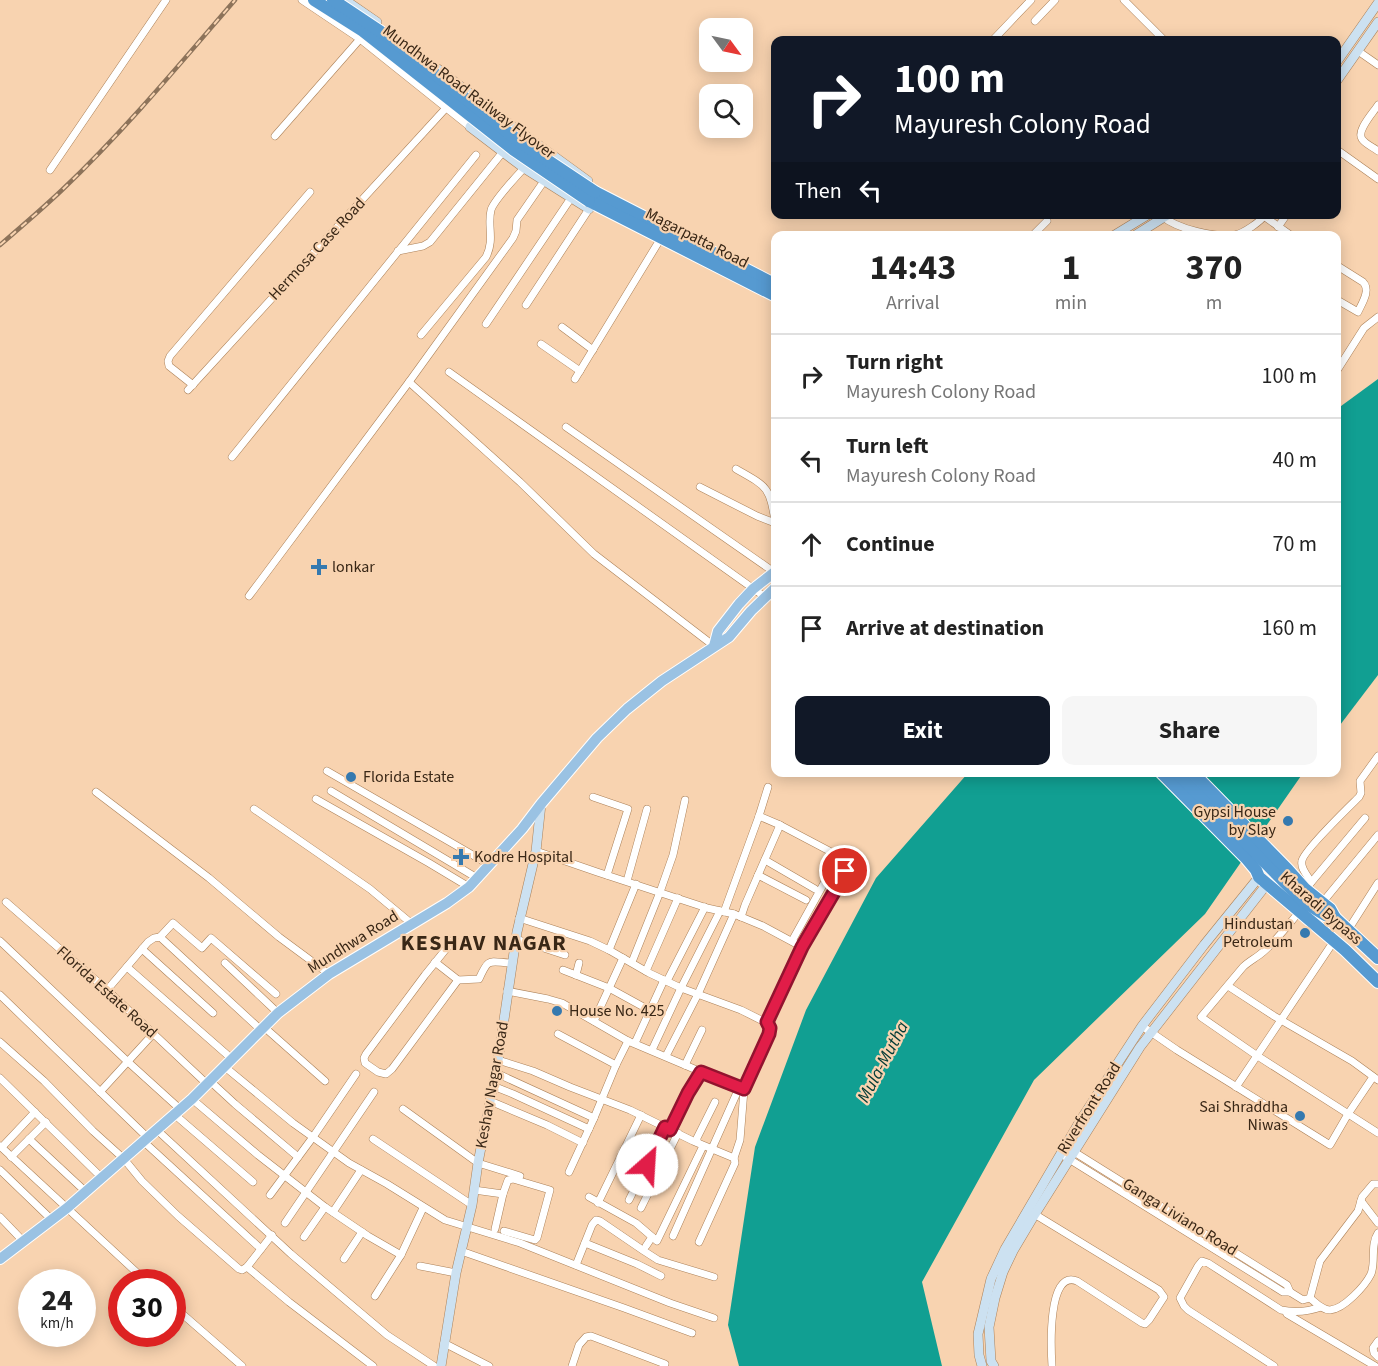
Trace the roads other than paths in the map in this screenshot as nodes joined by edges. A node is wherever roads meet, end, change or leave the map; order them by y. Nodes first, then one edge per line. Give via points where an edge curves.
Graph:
1 (166, 0) edge
2 (302, 0) edge
3 (314, 0) edge
4 (333, 0) edge
5 (345, 0) edge
6 (1031, 0) edge
7 (1055, 0) edge
8 (1124, 0) edge
9 (1378, 3) edge
10 (1035, 21) dead end
11 (1378, 22) edge
12 (997, 36) edge
13 (1160, 36) edge
14 (360, 39) junction
15 (1358, 51) junction
16 (1343, 54) junction
17 (1341, 57) edge
18 (1352, 60) junction
19 (1378, 65) edge
20 (1341, 75) edge
21 (487, 106) junction
22 (446, 108) junction
23 (1377, 109) edge
24 (470, 128) junction
25 (275, 136) dead end
26 (1378, 151) edge
27 (502, 153) junction
28 (1341, 153) edge
29 (476, 155) dead end
30 (524, 168) junction
31 (50, 170) dead end
32 (1378, 179) edge
33 (544, 181) junction
34 (310, 192) dead end
35 (571, 198) junction
36 (596, 202) junction
37 (1141, 219) edge
38 (1160, 219) edge
39 (1167, 219) edge
40 (1262, 219) edge
41 (1269, 219) edge
42 (1284, 219) edge
43 (1047, 221) dead end
44 (1278, 227) junction
45 (1037, 231) edge
46 (1121, 231) edge
47 (1142, 231) edge
48 (1195, 231) edge
49 (1243, 231) edge
50 (1284, 231) edge
51 (661, 238) junction
52 (398, 251) junction
53 (1341, 268) edge
54 (771, 283) edge
55 (771, 293) edge
56 (1341, 302) edge
57 (526, 305) dead end
58 (1359, 312) junction
59 (1375, 319) edge
60 (486, 324) dead end
61 (562, 327) dead end
62 (421, 335) dead end
63 (541, 344) dead end
64 (593, 350) junction
65 (1341, 366) edge
66 (580, 371) junction
67 (449, 372) dead end
68 (575, 379) dead end
69 (409, 382) junction
70 (566, 427) dead end
71 (232, 457) dead end
72 (736, 469) dead end
73 (700, 488) dead end
74 (771, 502) edge
75 (771, 522) edge
76 (771, 569) edge
77 (771, 575) edge
78 (753, 589) junction
79 (771, 592) edge
80 (249, 596) dead end
81 (765, 597) junction
82 (714, 646) junction
83 (1377, 759) edge
84 (327, 771) dead end
85 (1155, 777) edge
86 (1166, 777) edge
87 (1181, 777) edge
88 (1197, 777) edge
89 (768, 787) dead end
90 (331, 791) dead end
91 (96, 792) dead end
92 (593, 797) dead end
93 (315, 799) dead end
94 (685, 800) dead end
95 (541, 804) junction
96 (254, 809) dead end
97 (647, 809) dead end
98 (759, 816) junction
99 (1365, 818) dead end
100 (780, 825) junction
101 (1378, 836) edge
102 (536, 850) junction
103 (765, 860) junction
104 (1243, 861) junction
105 (490, 865) junction
106 (833, 867) dead end
107 (1283, 873) junction
108 (608, 875) junction
109 (758, 875) junction
110 (477, 878) junction
111 (1263, 880) junction
112 (627, 881) junction
113 (1378, 883) edge
114 (636, 884) junction
115 (469, 886) junction
116 (1308, 886) junction
117 (815, 889) dead end
118 (660, 892) junction
119 (678, 898) junction
120 (806, 900) dead end
121 (6, 902) dead end
122 (1322, 903) junction
123 (705, 907) junction
124 (1300, 911) junction
125 (722, 912) junction
126 (738, 916) junction
127 (519, 918) junction
128 (1335, 918) junction
129 (412, 924) junction
130 (1348, 930) junction
131 (160, 937) junction
132 (454, 939) dead end
133 (516, 939) junction
134 (0, 941) edge
135 (792, 941) junction
136 (1334, 941) junction
137 (802, 947) junction
138 (142, 949) junction
139 (609, 950) junction
140 (566, 955) dead end
141 (623, 958) junction
142 (1378, 958) edge
143 (435, 962) junction
144 (632, 962) junction
145 (225, 963) dead end
146 (512, 963) junction
147 (579, 963) dead end
148 (127, 967) junction
149 (563, 970) dead end
150 (646, 971) junction
151 (329, 974) junction
152 (576, 975) junction
153 (458, 980) junction
154 (665, 980) junction
155 (1378, 982) edge
156 (1228, 986) junction
157 (609, 988) junction
158 (681, 988) junction
159 (107, 990) junction
160 (507, 991) junction
161 (276, 994) dead end
162 (698, 994) junction
163 (0, 995) edge
164 (649, 1010) junction
165 (213, 1013) dead end
166 (278, 1013) junction
167 (1280, 1020) junction
168 (594, 1021) junction
169 (767, 1022) junction
170 (262, 1029) junction
171 (1146, 1029) junction
172 (702, 1030) dead end
173 (153, 1034) junction
174 (558, 1034) dead end
175 (0, 1042) edge
176 (631, 1042) junction
177 (652, 1050) junction
178 (666, 1056) junction
179 (1256, 1056) junction
180 (498, 1060) junction
181 (127, 1062) junction
182 (229, 1063) junction
183 (615, 1065) junction
184 (685, 1065) junction
185 (701, 1072) junction
186 (496, 1073) junction
187 (356, 1074) dead end
188 (0, 1078) edge
189 (1376, 1078) edge
190 (325, 1081) dead end
191 (208, 1082) junction
192 (493, 1086) junction
193 (1236, 1087) junction
194 (741, 1089) junction
195 (100, 1092) junction
196 (374, 1092) dead end
197 (602, 1098) junction
198 (192, 1099) junction
199 (490, 1101) junction
200 (715, 1102) dead end
201 (403, 1109) dead end
202 (35, 1112) junction
203 (177, 1112) junction
204 (1348, 1114) junction
205 (641, 1115) junction
206 (594, 1118) junction
207 (46, 1122) junction
208 (589, 1129) junction
209 (157, 1130) junction
210 (671, 1130) junction
211 (1378, 1133) edge
212 (313, 1137) junction
213 (29, 1139) junction
214 (146, 1139) junction
215 (373, 1139) dead end
216 (583, 1143) junction
217 (700, 1144) junction
218 (1, 1147) edge
219 (713, 1149) junction
220 (334, 1152) junction
221 (1067, 1153) junction
222 (11, 1157) junction
223 (298, 1157) junction
224 (734, 1158) junction
225 (124, 1159) junction
226 (478, 1163) junction
227 (0, 1170) edge
228 (361, 1170) junction
229 (569, 1172) dead end
230 (285, 1175) junction
231 (523, 1177) dead end
232 (102, 1178) junction
233 (253, 1182) dead end
234 (1378, 1184) edge
235 (474, 1190) junction
236 (86, 1192) junction
237 (307, 1192) junction
238 (680, 1193) junction
239 (503, 1194) junction
240 (270, 1195) dead end
241 (589, 1197) dead end
242 (690, 1198) junction
243 (629, 1200) dead end
244 (1361, 1201) junction
245 (598, 1203) junction
246 (472, 1205) junction
247 (325, 1207) junction
248 (67, 1208) junction
249 (423, 1208) junction
250 (641, 1208) dead end
251 (333, 1212) junction
252 (1031, 1212) junction
253 (0, 1217) edge
254 (52, 1220) junction
255 (285, 1223) dead end
256 (1378, 1223) edge
257 (466, 1228) junction
258 (495, 1229) dead end
259 (504, 1231) dead end
260 (362, 1232) junction
261 (1378, 1233) edge
262 (272, 1235) junction
263 (673, 1236) dead end
264 (304, 1237) dead end
265 (652, 1237) junction
266 (23, 1241) junction
267 (699, 1242) dead end
268 (585, 1243) junction
269 (646, 1246) dead end
270 (261, 1249) junction
271 (461, 1251) junction
272 (401, 1255) junction
273 (0, 1259) edge
274 (344, 1259) dead end
275 (576, 1265) junction
276 (420, 1266) dead end
277 (247, 1267) junction
278 (133, 1269) edge
279 (456, 1273) junction
280 (661, 1276) dead end
281 (714, 1277) dead end
282 (375, 1296) dead end
283 (1310, 1298) junction
284 (1321, 1307) junction
285 (1281, 1310) junction
286 (186, 1317) edge
287 (714, 1318) dead end
288 (692, 1333) dead end
289 (1378, 1341) edge
290 (444, 1343) junction
291 (1378, 1357) edge
292 (665, 1364) dead end
293 (243, 1366) edge
294 (373, 1366) edge
295 (434, 1366) edge
296 (441, 1366) edge
297 (489, 1366) edge
298 (572, 1366) edge
299 (982, 1366) edge
300 (994, 1366) edge
301 (1052, 1366) edge
302 (1275, 1366) edge
303 (1376, 1366) edge

1 - 31 street
2 - 14 street
3 - 36 highway, Mundhwa Road Railway Flyover, bridge via 363,31 514,150
4 - 36 highway, Mundhwa Road Railway Flyover, bridge via 390,39
5 - 21 street
6 - 12 street
7 - 10 street
8 - 13 street
9 - 16 street
11 - 15 street
14 - 22 street
14 - 25 street
15 - 18 street
15 - 19 street
16 - 17 street
16 - 18 street
18 - 20 street
21 - 24 street
21 - 36 street via 599,188
22 - 24 street
22 - 34 street, Hermosa Case Road via 190,388 169,366 170,356
23 - 26 street via 1360,136
24 - 27 street
27 - 30 street
27 - 52 street via 430,242
28 - 32 street
29 - 52 street
30 - 33 street
30 - 62 street via 492,208 486,257
33 - 35 street
33 - 69 street via 517,220 513,238
35 - 36 street
35 - 60 street
36 - 51 highway, Magarpatta Road
36 - 54 highway, Magarpatta Road
36 - 57 street
37 - 46 street
38 - 47 street
39 - 48 street
40 - 49 street
41 - 44 street
42 - 44 street
43 - 45 street
44 - 50 street
51 - 55 highway, Magarpatta Road
51 - 64 street
52 - 71 street
53 - 58 street via 1366,286
56 - 58 street
58 - 59 street
59 - 65 street via 1355,340
61 - 64 street
63 - 66 street
64 - 66 street
66 - 68 street
67 - 78 street
69 - 80 street
69 - 82 street via 594,555
70 - 76 street
72 - 74 street via 767,490
73 - 75 street
77 - 78 main road
78 - 81 street
78 - 82 main road via 718,631
79 - 81 main road, Mundhwa Road
81 - 82 main road, Mundhwa Road via 729,637
82 - 95 main road, Mundhwa Road via 627,709
83 - 116 street via 1360,782 1359,797 1302,859
84 - 105 street
85 - 104 highway
86 - 104 highway
87 - 107 highway
88 - 107 highway
89 - 98 street
90 - 110 street
91 - 151 street
92 - 108 street via 628,809
93 - 115 street
94 - 118 street
95 - 102 street, Keshav Nagar Road
95 - 105 main road, Mundhwa Road
96 - 129 street via 370,889
97 - 112 street
98 - 100 street
98 - 125 street
99 - 116 street
100 - 103 street
100 - 137 street via 835,854 844,866 844,875
101 - 122 street
102 - 108 street
102 - 127 street, Keshav Nagar Road
103 - 109 street
103 - 117 street
104 - 111 highway, Kharadi Bypass via 1252,875
105 - 110 main road, Mundhwa Road
106 - 135 street
107 - 116 highway
107 - 128 highway, Kharadi Bypass via 1304,902
108 - 112 street
109 - 120 street
109 - 126 street
110 - 115 main road, Mundhwa Road
111 - 124 highway, Kharadi Bypass
111 - 171 street, Riverfront Road
112 - 114 street
113 - 130 street
114 - 118 street
114 - 139 street
115 - 129 main road, Mundhwa Road
116 - 122 highway
118 - 119 street
118 - 144 street
119 - 123 street
119 - 150 street
121 - 159 street, Florida Estate Road
122 - 128 highway
123 - 125 street
123 - 154 street
124 - 136 highway, Kharadi Bypass
124 - 156 street via 1265,951 1243,966
125 - 126 street
125 - 158 street
126 - 135 street
126 - 162 street
127 - 133 street, Keshav Nagar Road
127 - 139 street
128 - 130 highway, Kharadi Bypass
129 - 151 main road, Mundhwa Road
130 - 142 highway, Kharadi Bypass
131 - 138 street
131 - 161 street via 173,923 202,948 211,938
131 - 170 street
132 - 143 street
133 - 140 street
133 - 146 street, Keshav Nagar Road
134 - 181 street
135 - 137 street
136 - 155 highway, Kharadi Bypass
136 - 167 street
137 - 169 street
138 - 148 street
138 - 165 street
139 - 141 street
141 - 144 street
141 - 157 street
143 - 153 street
143 - 153 street via 366,1054 365,1063 386,1074 392,1069
144 - 150 street
145 - 166 street
146 - 153 street via 490,962 479,979
146 - 160 street, Keshav Nagar Road
147 - 152 street
148 - 159 street
148 - 182 street
149 - 152 street
150 - 154 street
151 - 166 main road, Mundhwa Road
152 - 157 street
154 - 158 street
154 - 164 street
156 - 167 street
156 - 179 street via 1202,1017
157 - 164 street
157 - 168 street
158 - 162 street
158 - 177 street
159 - 173 street, Florida Estate Road
160 - 168 street via 562,1003
160 - 180 street, Keshav Nagar Road
162 - 169 street
162 - 178 street
163 - 195 street
164 - 176 street
166 - 170 main road, Mundhwa Road
167 - 179 street
167 - 189 street
168 - 176 street
169 - 194 street via 769,1034
170 - 182 main road, Mundhwa Road
170 - 190 street
171 - 193 street
171 - 221 street, Riverfront Road
172 - 184 street
173 - 181 street
173 - 191 street, Florida Estate Road
174 - 183 street
175 - 225 street
176 - 177 street
176 - 183 street
177 - 178 street
178 - 184 street
179 - 193 street
179 - 204 street
180 - 186 street, Keshav Nagar Road
180 - 197 street
181 - 195 street
181 - 203 street
182 - 191 main road, Mundhwa Road
182 - 212 street
183 - 197 street
184 - 185 street
185 - 194 street
185 - 210 street
186 - 192 street, Keshav Nagar Road
186 - 206 street
187 - 212 street
188 - 202 street
189 - 204 street
191 - 198 main road, Mundhwa Road
191 - 223 street, Florida Estate Road
192 - 199 street, Keshav Nagar Road
192 - 208 street
193 - 204 street via 1330,1145
194 - 219 street
194 - 224 street via 740,1140
195 - 214 street
196 - 220 street
197 - 205 street
197 - 206 street
198 - 203 main road, Mundhwa Road
198 - 230 street
199 - 216 street
199 - 226 street, Keshav Nagar Road
200 - 217 street via 697,1138
201 - 226 street
202 - 207 street
202 - 218 street
203 - 209 main road, Mundhwa Road
203 - 233 street
204 - 211 street
205 - 210 street
205 - 245 street
206 - 208 street
207 - 213 street
207 - 232 street
208 - 216 street
209 - 214 main road, Mundhwa Road
209 - 262 street
210 - 217 street
210 - 243 street
210 - 250 street
212 - 220 street
212 - 223 street
213 - 222 street
213 - 236 street
214 - 225 main road, Mundhwa Road
214 - 270 street
215 - 246 street
216 - 229 street
217 - 219 street
217 - 238 street
218 - 222 street
219 - 224 street
219 - 242 street
220 - 228 street
220 - 237 street
221 - 252 street, Riverfront Road
221 - 283 street, Ganga Liviano Road via 1217,1245 1283,1292 1303,1300
222 - 248 street
223 - 230 street
224 - 267 street
225 - 232 main road, Mundhwa Road
225 - 277 street via 178,1216 232,1264 242,1270
226 - 231 street
226 - 235 street, Keshav Nagar Road
227 - 254 street
228 - 249 street
228 - 251 street
230 - 237 street
230 - 240 street
232 - 236 main road, Mundhwa Road
234 - 244 street via 1373,1184
235 - 239 street
235 - 246 street, Keshav Nagar Road
236 - 248 main road, Mundhwa Road
237 - 247 street
237 - 255 street
238 - 242 street
238 - 265 street via 657,1241
239 - 258 street
239 - 259 street via 506,1183 513,1179 550,1190 535,1240
241 - 245 street
242 - 263 street
244 - 256 street
244 - 283 street via 1358,1211 1320,1261
245 - 265 street via 636,1223
246 - 257 street, Keshav Nagar Road
247 - 251 street
247 - 264 street
248 - 254 main road, Mundhwa Road
248 - 278 street
249 - 257 street
249 - 272 street
251 - 260 street
252 - 299 street, Riverfront Road via 1005,1249 991,1279 978,1334
252 - 300 street, Riverfront Road via 995,1298 989,1327
252 - 301 street via 1159,1290 1164,1297 1144,1324 1077,1281 1068,1280 1060,1288 1053,1311
253 - 266 street
254 - 266 main road, Mundhwa Road
257 - 271 street, Keshav Nagar Road
257 - 275 street
260 - 272 street
260 - 274 street
261 - 284 street via 1374,1239 1372,1272 1361,1289 1331,1310
262 - 270 street
262 - 295 street via 387,1335
265 - 269 street
266 - 273 main road, Mundhwa Road
268 - 275 street
268 - 280 street
268 - 281 street via 594,1222 600,1221 658,1260
270 - 277 street
271 - 279 street, Keshav Nagar Road
271 - 288 street
272 - 282 street
275 - 287 street
276 - 279 street
277 - 294 street
279 - 290 street, Keshav Nagar Road
283 - 284 street, Ganga Liviano Road
284 - 285 street via 1294,1313
285 - 302 street via 1202,1261 1180,1298 1188,1310
285 - 303 street
286 - 293 street
289 - 291 street via 1373,1348
290 - 296 street, Keshav Nagar Road
290 - 297 street
292 - 298 street via 591,1336 579,1345

